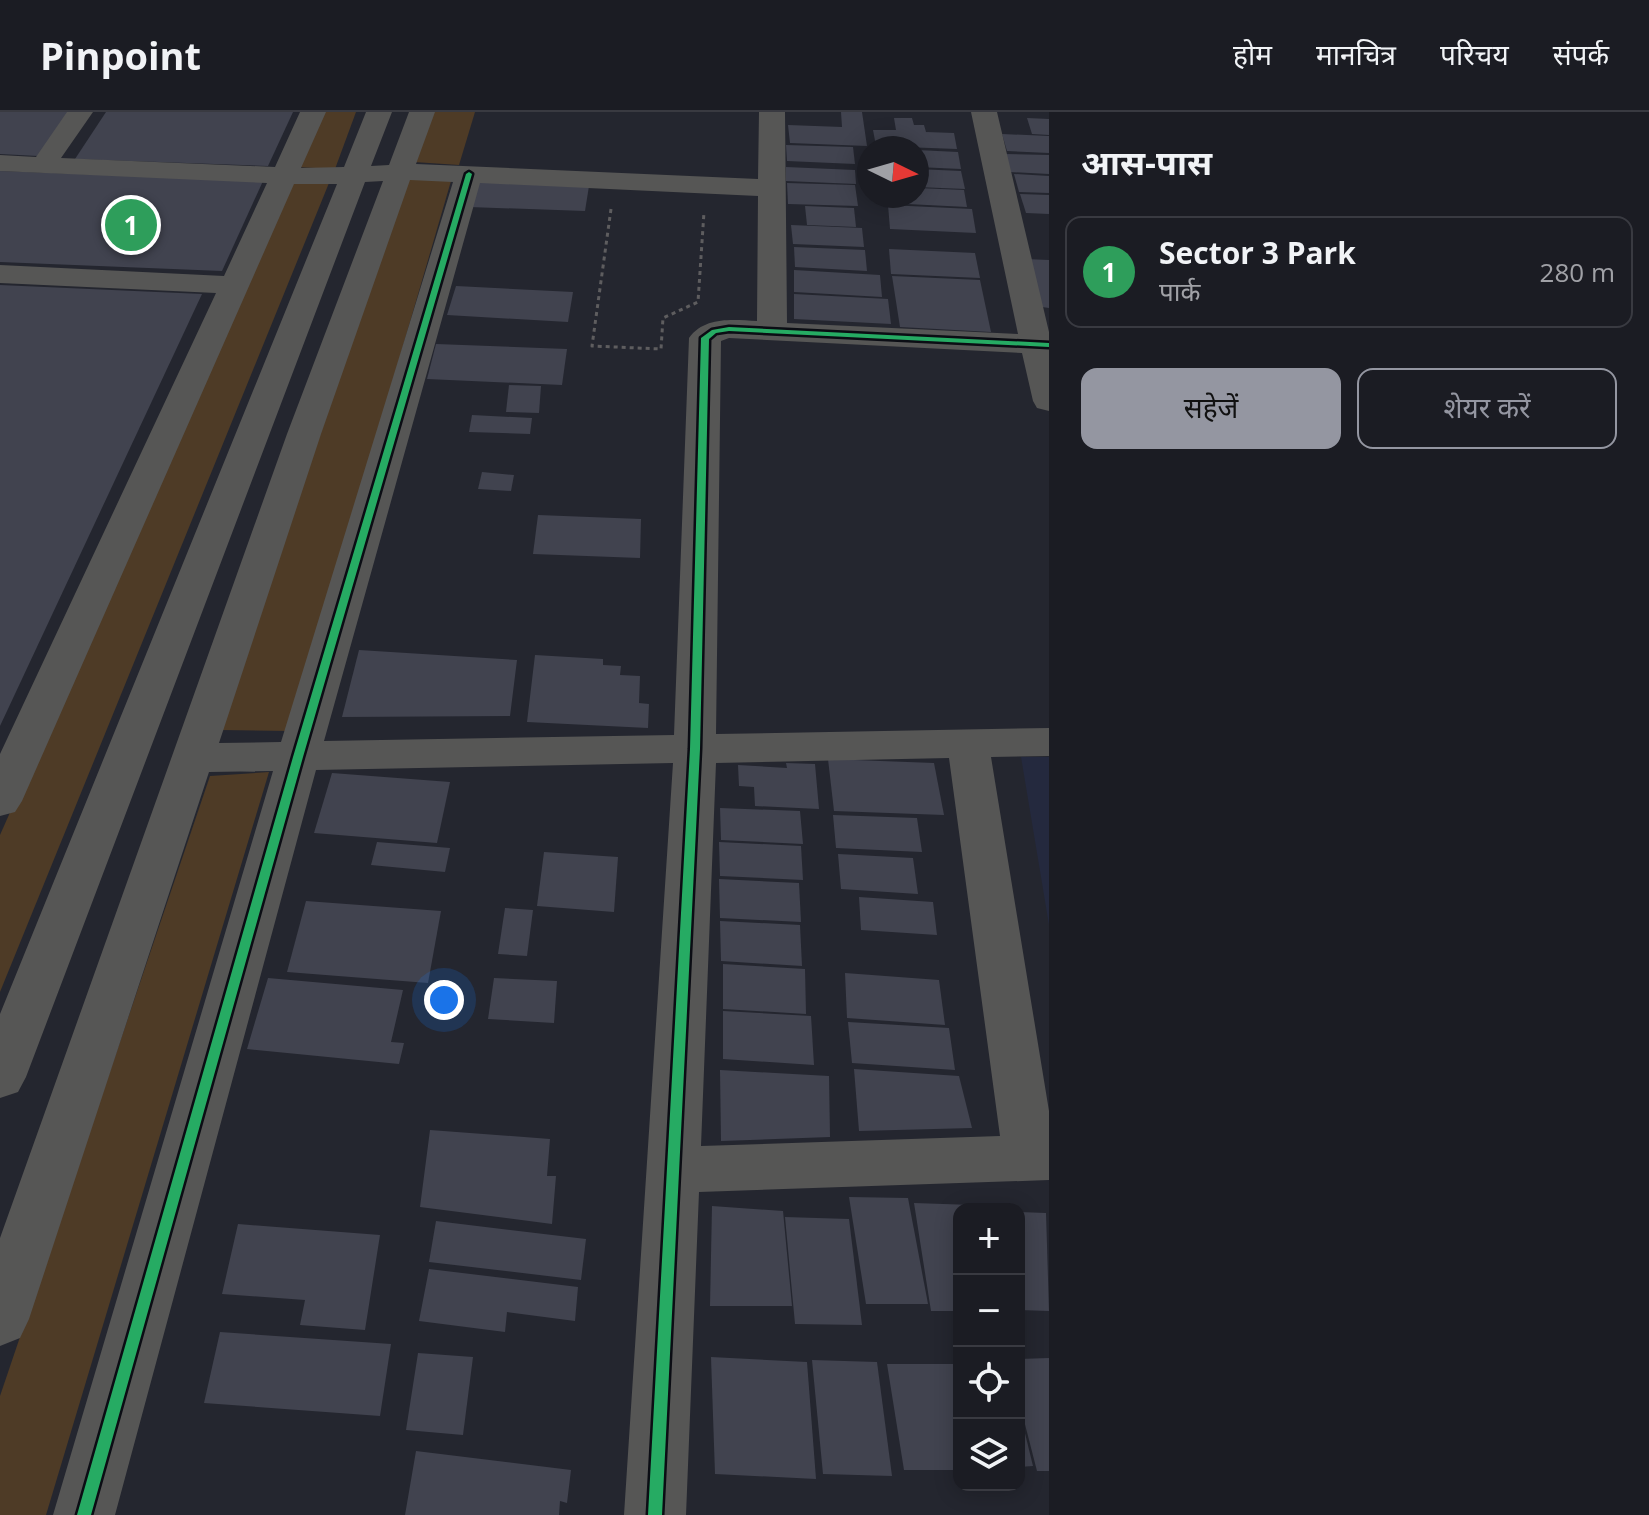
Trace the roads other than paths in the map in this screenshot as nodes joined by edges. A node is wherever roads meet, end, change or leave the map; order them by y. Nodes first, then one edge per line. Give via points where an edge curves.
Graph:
1 (80, 112) edge
2 (313, 112) edge
3 (379, 112) edge
4 (422, 112) edge
5 (772, 112) edge
6 (984, 112) edge
7 (0, 163) edge
8 (43, 165) junction
9 (401, 172) junction
10 (469, 174) junction
11 (284, 176) junction
12 (353, 176) junction
13 (771, 188) junction
14 (0, 274) edge
15 (235, 285) junction
16 (772, 331) junction
17 (1042, 344) edge
18 (1049, 401) edge
19 (1049, 742) edge
20 (968, 743) junction
21 (695, 749) junction
22 (298, 757) junction
23 (192, 758) junction
24 (0, 801) edge
25 (0, 1077) edge
26 (1040, 1158) edge
27 (674, 1170) junction
28 (0, 1319) edge
29 (84, 1515) edge
30 (655, 1515) edge

1 - 8 street
2 - 11 street
3 - 12 street
4 - 9 street
5 - 13 street
6 - 17 street
7 - 8 street
8 - 11 street
9 - 10 street
9 - 12 street
9 - 23 street
10 - 13 street
10 - 22 street
11 - 12 street
11 - 15 street
12 - 25 street
13 - 16 street
14 - 15 street
15 - 24 street
16 - 17 street
16 - 21 street via 714,331 702,349
17 - 18 street
19 - 20 street
20 - 21 street
20 - 26 street
21 - 22 street
21 - 27 street
22 - 23 street
22 - 29 street
23 - 28 street
26 - 27 street
27 - 30 street

